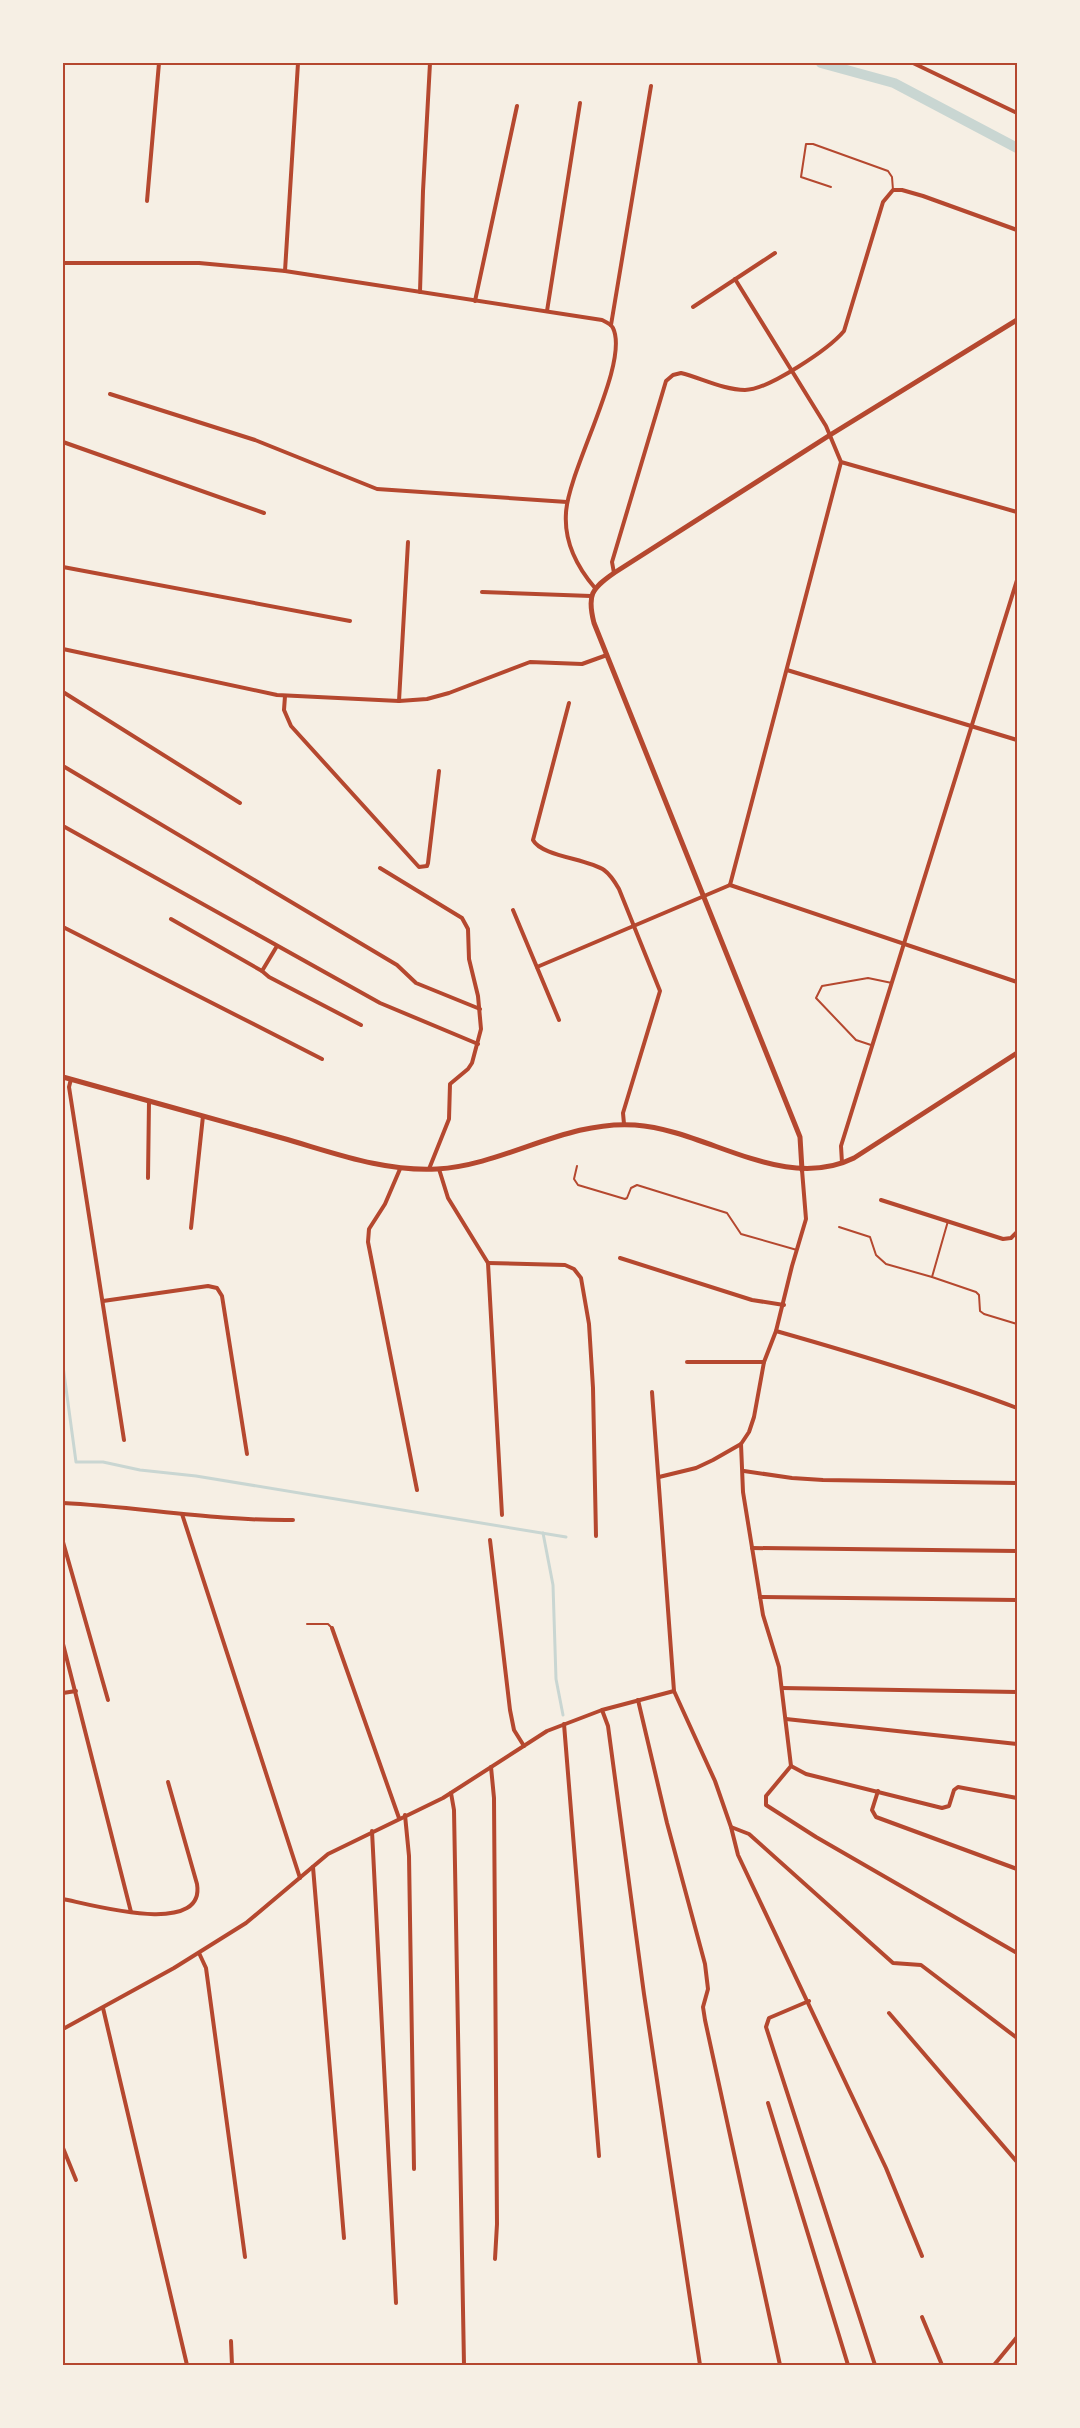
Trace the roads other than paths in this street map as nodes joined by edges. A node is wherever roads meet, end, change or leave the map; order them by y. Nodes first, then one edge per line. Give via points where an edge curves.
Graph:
1 (159, 63) edge
2 (297, 63) edge
3 (430, 63) edge
4 (913, 63) edge
5 (651, 86) dead end
6 (580, 104) dead end
7 (517, 106) dead end
8 (1017, 113) edge
9 (831, 187) dead end
10 (893, 190) junction
11 (147, 201) dead end
12 (1017, 230) edge
13 (776, 253) dead end
14 (63, 263) edge
15 (285, 271) junction
16 (735, 279) junction
17 (420, 292) junction
18 (475, 301) junction
19 (693, 307) dead end
20 (547, 311) junction
21 (1017, 320) edge
22 (611, 325) junction
23 (792, 370) junction
24 (110, 394) dead end
25 (830, 435) junction
26 (63, 442) edge
27 (841, 462) junction
28 (567, 501) junction
29 (1017, 512) edge
30 (264, 513) dead end
31 (408, 542) dead end
32 (63, 567) edge
33 (614, 573) junction
34 (1017, 580) edge
35 (595, 588) junction
36 (482, 592) dead end
37 (591, 596) junction
38 (350, 621) dead end
39 (63, 649) edge
40 (607, 656) junction
41 (787, 670) junction
42 (63, 692) edge
43 (285, 696) junction
44 (399, 701) junction
45 (569, 703) dead end
46 (973, 726) junction
47 (1017, 740) edge
48 (63, 766) edge
49 (439, 771) dead end
50 (240, 803) dead end
51 (63, 826) edge
52 (380, 868) dead end
53 (730, 885) junction
54 (703, 896) junction
55 (513, 910) dead end
56 (171, 920) dead end
57 (635, 926) junction
58 (63, 927) edge
59 (904, 945) junction
60 (277, 946) junction
61 (537, 967) junction
62 (262, 971) junction
63 (892, 982) junction
64 (1017, 982) edge
65 (480, 1010) junction
66 (559, 1020) dead end
67 (361, 1025) dead end
68 (478, 1044) junction
69 (872, 1046) junction
70 (1017, 1053) edge
71 (322, 1059) dead end
72 (63, 1077) edge
73 (70, 1079) junction
74 (149, 1101) junction
75 (203, 1116) junction
76 (624, 1124) junction
77 (843, 1164) junction
78 (577, 1166) dead end
79 (400, 1169) junction
80 (439, 1169) junction
81 (429, 1170) junction
82 (802, 1170) junction
83 (148, 1178) dead end
84 (881, 1200) dead end
85 (948, 1221) junction
86 (839, 1227) dead end
87 (191, 1228) dead end
88 (1017, 1232) edge
89 (797, 1250) junction
90 (620, 1258) dead end
91 (488, 1263) junction
92 (932, 1277) junction
93 (103, 1301) junction
94 (784, 1305) junction
95 (1017, 1324) edge
96 (776, 1331) junction
97 (687, 1362) dead end
98 (764, 1362) junction
99 (652, 1392) dead end
100 (1017, 1408) edge
101 (124, 1440) dead end
102 (741, 1444) junction
103 (247, 1454) dead end
104 (744, 1471) junction
105 (659, 1477) junction
106 (1017, 1483) edge
107 (417, 1490) dead end
108 (63, 1503) edge
109 (182, 1514) junction
110 (502, 1515) dead end
111 (293, 1520) dead end
112 (596, 1536) dead end
113 (490, 1540) dead end
114 (63, 1542) edge
115 (752, 1548) junction
116 (1017, 1551) edge
117 (760, 1597) junction
118 (1017, 1600) edge
119 (307, 1624) dead end
120 (332, 1628) joint
121 (63, 1644) edge
122 (782, 1688) junction
123 (76, 1690) junction
124 (674, 1691) junction
125 (63, 1692) edge
126 (1017, 1692) edge
127 (108, 1700) dead end
128 (638, 1701) junction
129 (602, 1710) junction
130 (786, 1719) junction
131 (564, 1724) junction
132 (1017, 1744) edge
133 (524, 1746) junction
134 (791, 1766) junction
135 (491, 1767) junction
136 (168, 1782) dead end
137 (878, 1791) junction
138 (451, 1793) junction
139 (1017, 1798) edge
140 (405, 1815) junction
141 (399, 1818) junction
142 (731, 1827) junction
143 (372, 1831) junction
144 (313, 1867) junction
145 (1017, 1869) edge
146 (300, 1878) junction
147 (63, 1899) edge
148 (131, 1912) junction
149 (199, 1953) junction
150 (1017, 1953) edge
151 (808, 2001) junction
152 (103, 2008) junction
153 (889, 2013) dead end
154 (63, 2029) edge
155 (1017, 2038) edge
156 (768, 2103) dead end
157 (63, 2148) edge
158 (599, 2156) dead end
159 (1017, 2162) edge
160 (414, 2169) dead end
161 (76, 2180) dead end
162 (344, 2238) dead end
163 (922, 2256) dead end
164 (245, 2257) dead end
165 (495, 2259) dead end
166 (396, 2303) dead end
167 (922, 2317) dead end
168 (1017, 2337) edge
169 (231, 2341) dead end
170 (187, 2365) edge
171 (232, 2365) edge
172 (464, 2365) edge
173 (700, 2365) edge
174 (780, 2365) edge
175 (848, 2365) edge
176 (875, 2365) edge
177 (942, 2365) edge
178 (994, 2365) edge

1 - 11 street
2 - 15 street
3 - 17 street
4 - 8 street
5 - 22 street
6 - 20 street
7 - 18 street
9 - 10 lane via 801,177 806,144 888,171
10 - 12 street via 923,196
10 - 23 street via 884,202 844,331 834,344
13 - 16 street
14 - 15 street via 199,263
15 - 17 street
16 - 19 street
16 - 23 street
17 - 18 street
18 - 20 street
20 - 22 street
21 - 25 street
22 - 28 street via 615,335 612,371
23 - 25 street
23 - 33 street via 765,386 747,390 681,373 666,381 612,562
24 - 28 street via 255,440 377,489
25 - 27 street
25 - 33 street
26 - 30 street
27 - 29 street
27 - 41 street
28 - 35 street via 570,546
31 - 44 street
32 - 38 street
33 - 35 street
34 - 46 street
35 - 37 street
36 - 37 street
37 - 40 street via 594,623
39 - 43 street
40 - 44 street via 582,664 530,663 449,693
40 - 54 street
41 - 46 street
41 - 53 street
42 - 50 street
43 - 44 street
43 - 49 street via 284,710 291,726 419,867 428,863
45 - 57 street via 533,840 540,848 597,866 610,876
46 - 47 street
46 - 59 street
48 - 65 street via 397,965 416,983
51 - 60 street
52 - 65 street via 465,921
53 - 54 street
53 - 59 street
54 - 57 street
54 - 82 street via 800,1137
55 - 61 street
56 - 62 street
57 - 61 street
57 - 76 street via 660,991 623,1113
58 - 71 street
59 - 63 street
59 - 64 street
60 - 62 street
60 - 68 street via 391,1008
61 - 66 street
62 - 67 street
63 - 69 street
63 - 69 lane via 868,978 822,986 816,998 856,1040
65 - 68 street
68 - 81 street via 468,1069 450,1084 449,1119
69 - 77 street via 841,1146
70 - 77 street
72 - 73 street
73 - 74 street
73 - 93 street
74 - 75 street
74 - 83 street
75 - 79 street
75 - 87 street
76 - 80 street via 564,1134 495,1158
76 - 82 street via 660,1130
77 - 82 street
78 - 89 lane via 574,1179 578,1185 625,1199 637,1185 727,1213 741,1234
79 - 81 street
79 - 107 street via 369,1229 368,1242
80 - 81 street
80 - 91 street via 448,1198
82 - 89 street via 806,1219
84 - 85 street
85 - 88 street via 1003,1239
85 - 92 lane
86 - 92 lane via 870,1237 876,1255 886,1264
89 - 94 street
90 - 94 street via 752,1300
91 - 110 street
91 - 112 street via 565,1265 571,1266 581,1278 593,1388
92 - 95 lane via 976,1292 980,1311
93 - 101 street
93 - 103 street via 208,1286 217,1288 222,1296
94 - 96 street
96 - 98 street
96 - 100 street via 881,1361
97 - 98 street
98 - 102 street via 753,1424
99 - 105 street
102 - 104 street
102 - 105 street via 704,1464
104 - 106 street via 823,1480
104 - 115 street via 743,1492
105 - 124 street
108 - 109 street
109 - 111 street via 230,1520
109 - 146 street
113 - 133 street via 510,1710 514,1730
114 - 127 street
115 - 116 street
115 - 117 street
117 - 118 street
117 - 122 street
119 - 120 lane via 328,1623
120 - 141 street
121 - 123 street
122 - 126 street
122 - 130 street
123 - 125 street
123 - 148 street
124 - 128 street
124 - 142 street
128 - 129 street
128 - 174 street via 705,1964 705,2019
129 - 131 street
129 - 173 street via 608,1726
130 - 132 street
130 - 134 street
131 - 133 street
131 - 158 street
133 - 135 street
134 - 137 street via 806,1774
134 - 150 street via 764,1801 766,1805
135 - 138 street
135 - 165 street via 495,1808
136 - 148 street via 198,1894 192,1905 175,1913
137 - 139 street via 946,1808 958,1787
137 - 145 street via 872,1810 876,1816
138 - 140 street
138 - 172 street
140 - 141 street
140 - 160 street
141 - 143 street
142 - 151 street via 738,1855
142 - 155 street via 749,1833 893,1963 921,1965
143 - 144 street via 328,1854
143 - 166 street
144 - 146 street
144 - 162 street
146 - 149 street via 246,1923
147 - 148 street
149 - 152 street
149 - 164 street via 206,1968
151 - 163 street via 886,2168
151 - 176 street via 769,2018 766,2027
152 - 154 street
152 - 170 street
153 - 159 street
156 - 175 street
157 - 161 street
167 - 177 street
168 - 178 street
169 - 171 street

